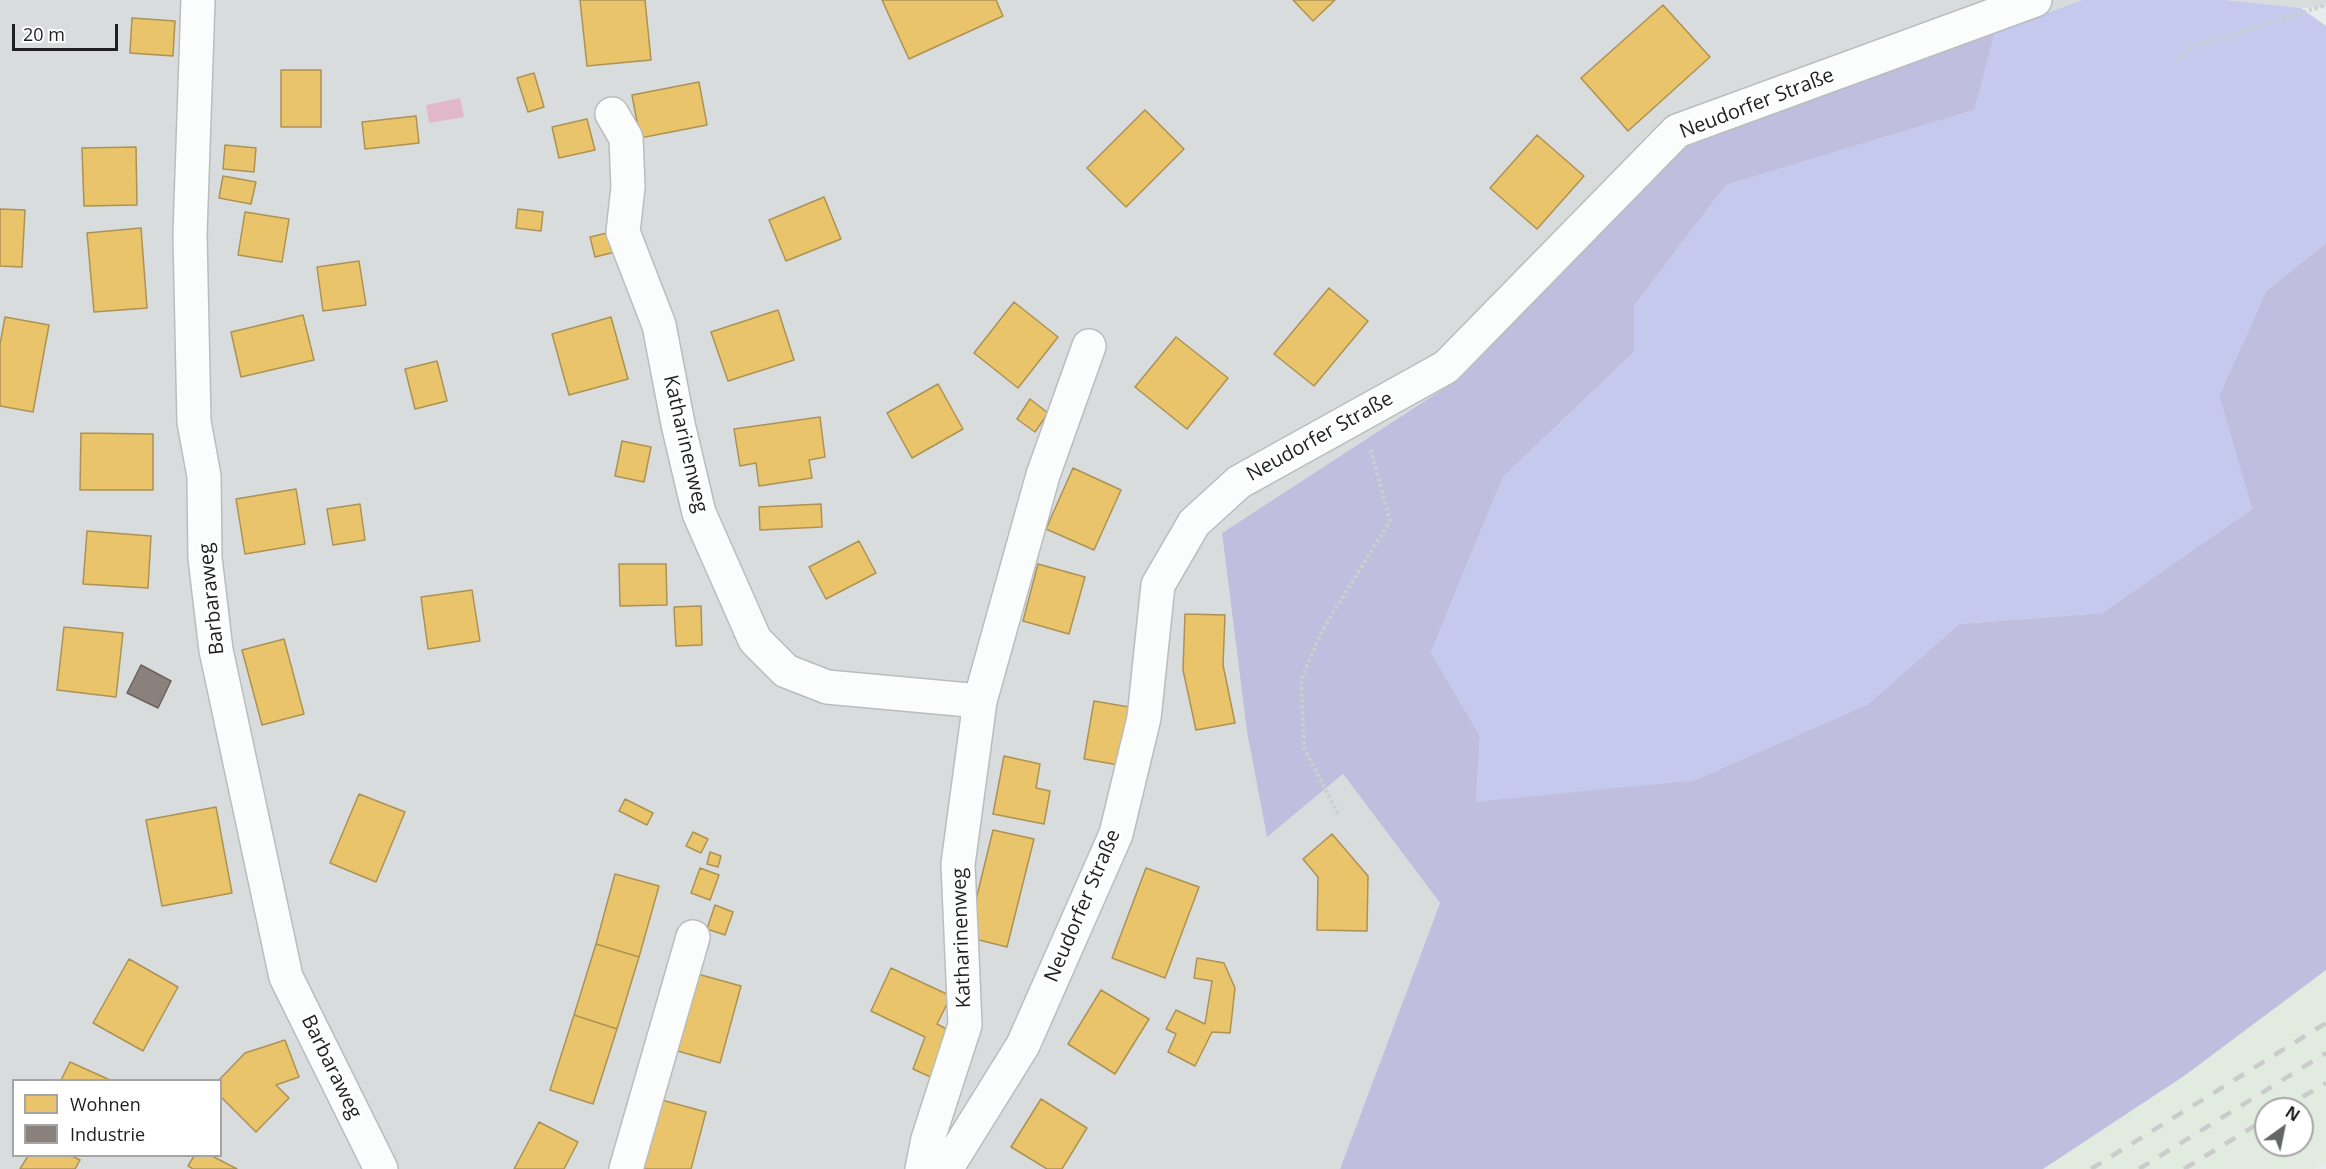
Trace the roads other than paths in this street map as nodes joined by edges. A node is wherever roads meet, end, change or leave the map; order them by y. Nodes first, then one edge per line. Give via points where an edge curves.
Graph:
1 (198, 0) edge
2 (2035, 0) edge
3 (612, 114) dead end
4 (1089, 345) dead end
5 (980, 701) junction
6 (693, 937) dead end
7 (381, 1169) edge
8 (626, 1169) edge
9 (922, 1169) edge
10 (946, 1169) edge

1 - 7 street, Barbaraweg via 190,234 194,422 204,476 205,558 216,650 286,977
2 - 10 street, Neudorfer Straße via 1677,131 1446,368 1239,482 1194,523 1158,585 1144,718 1116,834 1023,1045
3 - 5 street, Katharinenweg via 626,138 628,187 623,232 659,325 699,513 755,640 786,671 827,687
4 - 5 street, Katharinenweg via 1043,474
5 - 9 street, Katharinenweg via 958,864 965,1025
6 - 8 street

